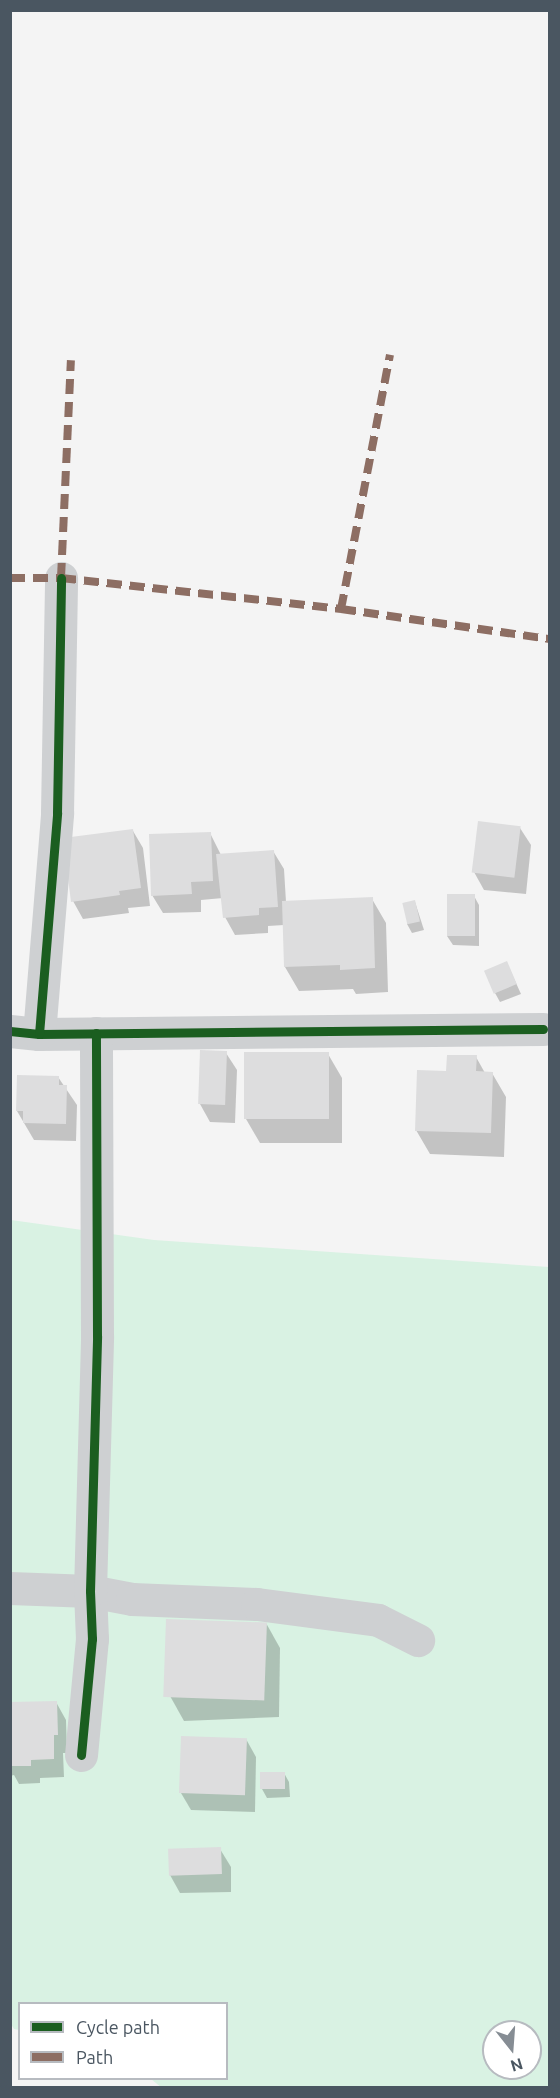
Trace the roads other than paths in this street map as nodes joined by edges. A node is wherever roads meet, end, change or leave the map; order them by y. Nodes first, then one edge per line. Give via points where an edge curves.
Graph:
1 (61, 578) dead end
2 (543, 1029) dead end
3 (25, 1033) edge
4 (96, 1034) junction
5 (10, 1588) edge
6 (90, 1591) junction
7 (418, 1640) dead end
8 (81, 1755) dead end

1 - 3 street via 57,813
2 - 4 street
3 - 4 street
4 - 6 street via 97,1336
5 - 6 street
6 - 7 street via 132,1599 257,1604 378,1620
6 - 8 street via 92,1640

